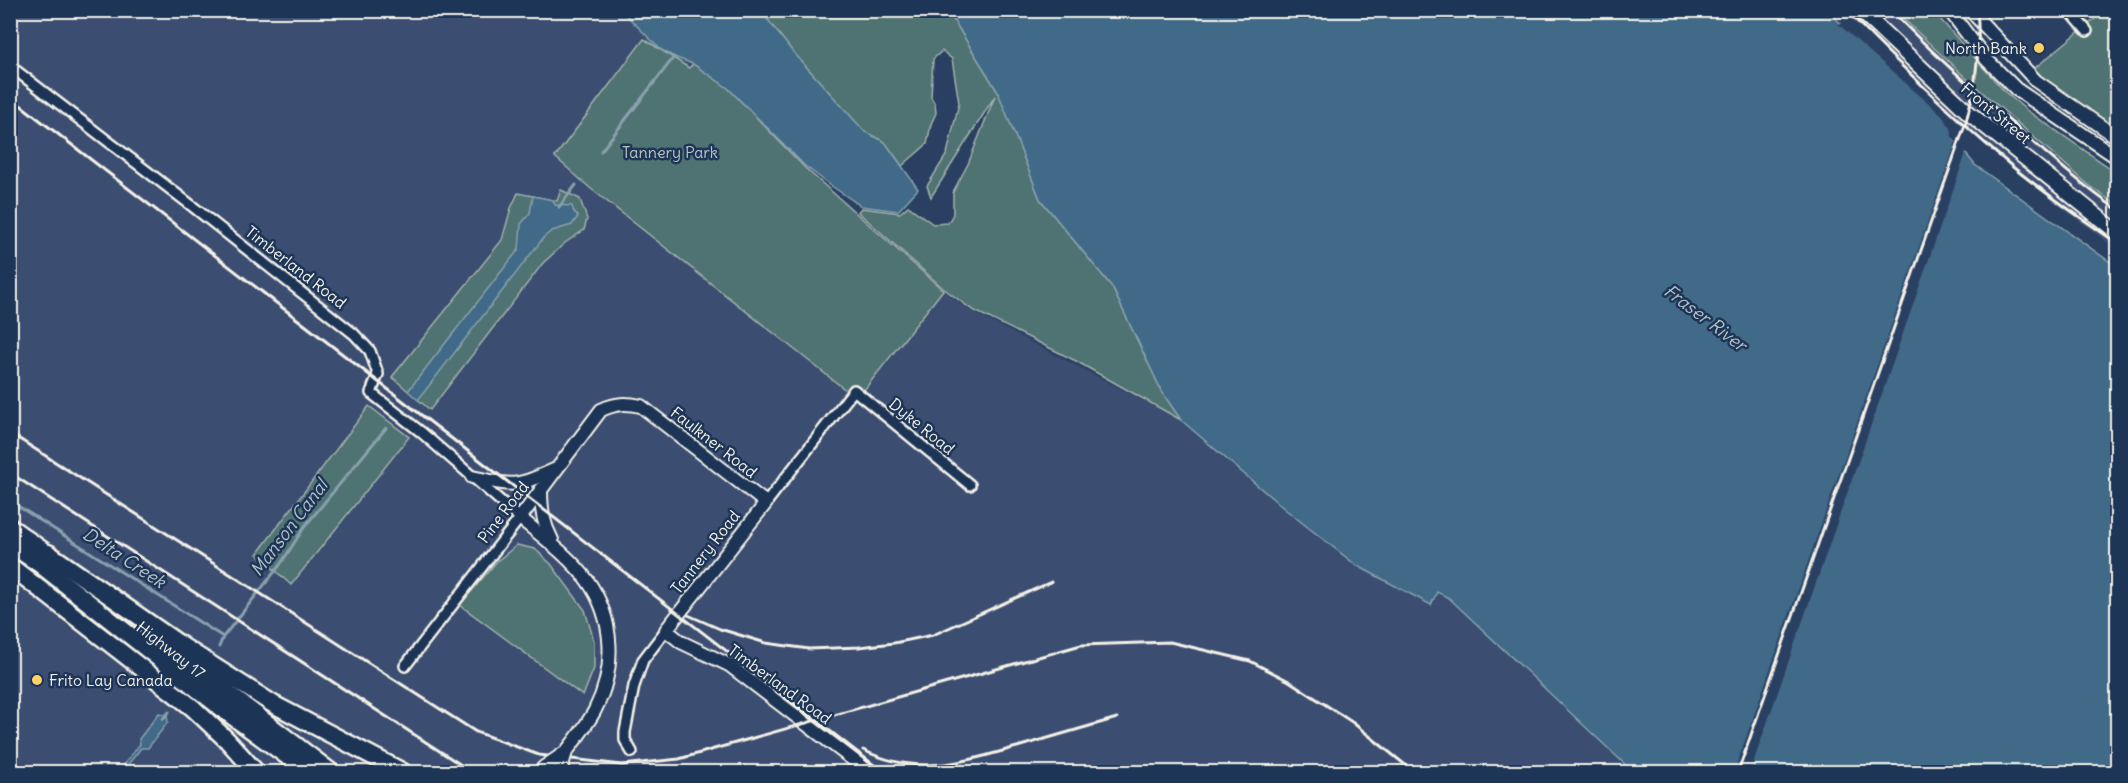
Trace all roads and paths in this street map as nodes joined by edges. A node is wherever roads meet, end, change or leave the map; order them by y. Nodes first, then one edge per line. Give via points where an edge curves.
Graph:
1 (1860, 10) edge
2 (1949, 10) edge
3 (1970, 10) edge
4 (2069, 10) edge
5 (2087, 31) dead end
6 (1974, 44) junction
7 (2003, 47) junction
8 (10, 66) edge
9 (2118, 138) edge
10 (2118, 158) edge
11 (2118, 233) edge
12 (854, 390) joint
13 (642, 406) joint
14 (555, 470) junction
15 (472, 477) junction
16 (970, 485) dead end
17 (541, 490) junction
18 (766, 503) junction
19 (520, 518) junction
20 (10, 527) edge
21 (10, 543) edge
22 (556, 548) junction
23 (48, 553) junction
24 (10, 566) edge
25 (666, 630) junction
26 (405, 666) dead end
27 (566, 752) junction
28 (632, 752) dead end
29 (256, 772) edge
30 (309, 772) edge
31 (331, 772) edge
32 (403, 772) edge
33 (540, 772) edge
34 (560, 772) edge
35 (869, 772) edge

1 - 11 main road, Front Street via 1969,113
2 - 6 street
3 - 7 street
4 - 5 street
6 - 7 street via 1992,56
6 - 10 street via 2016,89
7 - 9 street via 2036,81
8 - 15 street, Timberland Road via 354,334 370,351 378,374 371,393
12 - 16 street, Dyke Road
12 - 18 street, Tannery Road
13 - 14 street, Pine Road via 621,403 601,410
13 - 18 street, Faulkner Road
14 - 15 street via 511,486
14 - 17 street, Pine Road
15 - 19 street, Timberland Road
17 - 19 street, Pine Road
17 - 22 street via 544,525
18 - 25 street, Tannery Road
19 - 22 street
19 - 26 street, Pine Road
20 - 23 highway, Highway 17
21 - 30 highway, Highway 17
22 - 27 street via 587,580 599,601 610,645 603,690
23 - 31 highway, Highway 17
23 - 32 highway via 273,705
24 - 29 highway via 193,708
25 - 28 street, Tannery Road via 643,660 636,679 625,732
25 - 35 street, Timberland Road via 681,642 729,665
27 - 33 street, bridge
27 - 34 street, bridge

